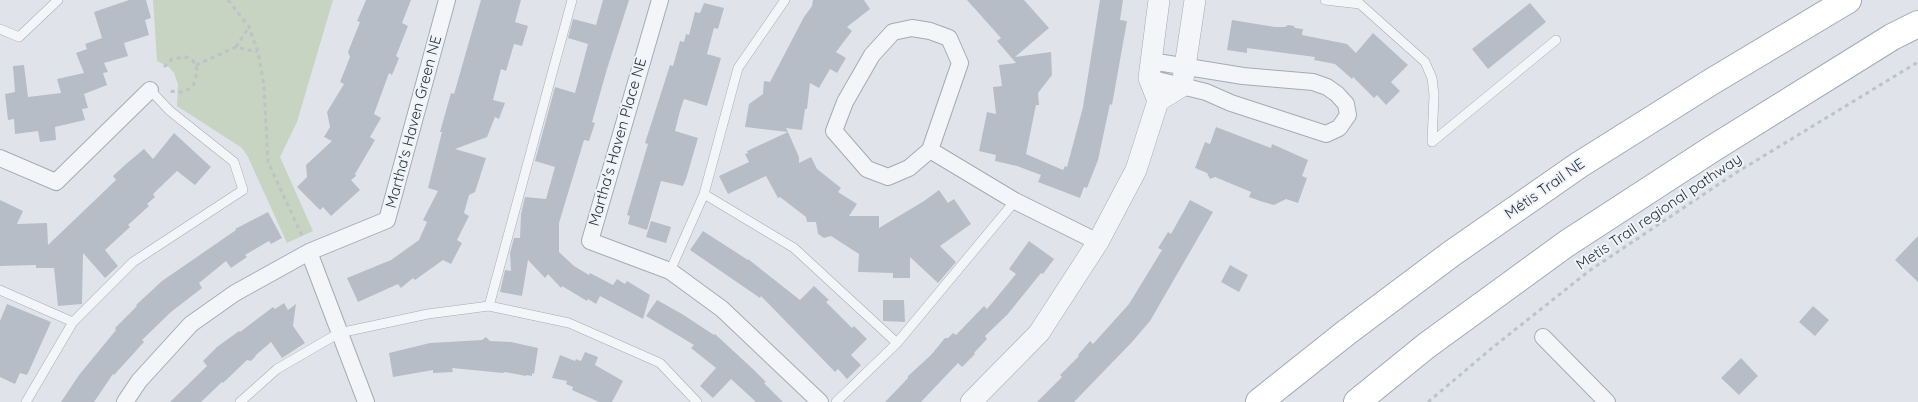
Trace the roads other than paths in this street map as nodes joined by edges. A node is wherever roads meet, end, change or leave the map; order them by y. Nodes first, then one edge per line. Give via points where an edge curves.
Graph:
1 (58, 0) edge
2 (447, 0) edge
3 (572, 0) edge
4 (660, 0) edge
5 (785, 0) edge
6 (1159, 0) edge
7 (1195, 0) edge
8 (1324, 0) edge
9 (1848, 0) edge
10 (1918, 24) edge
11 (0, 29) edge
12 (1556, 40) dead end
13 (1150, 69) junction
14 (1183, 76) junction
15 (150, 90) joint
16 (1158, 101) junction
17 (930, 150) junction
18 (0, 158) edge
19 (704, 194) junction
20 (1016, 202) junction
21 (1098, 242) junction
22 (309, 252) junction
23 (670, 271) junction
24 (0, 290) edge
25 (489, 306) junction
26 (73, 322) junction
27 (340, 333) junction
28 (1543, 337) dead end
29 (896, 343) junction
30 (26, 402) edge
31 (125, 402) edge
32 (240, 402) edge
33 (366, 402) edge
34 (697, 402) edge
35 (820, 402) edge
36 (836, 402) edge
37 (971, 402) edge
38 (1259, 402) edge
39 (1357, 402) edge
40 (1607, 402) edge

1 - 11 lane via 19,37
2 - 22 street, Martha's Haven Green NE via 387,220
3 - 25 lane
4 - 23 street, Martha's Haven Place NE via 590,241
5 - 19 lane via 738,68
6 - 13 street
7 - 14 street
8 - 12 lane via 1360,4 1426,62 1434,95 1432,142
9 - 38 main road, Métis Trail NE via 1579,164 1451,254
10 - 39 main road via 1851,62 1566,244 1426,346
13 - 14 street
13 - 16 street
14 - 14 street via 1206,92 1231,103 1326,134 1339,128 1348,115 1346,104 1337,94 1313,82 1243,76
14 - 16 street
15 - 18 street via 56,182
15 - 26 lane via 170,111 234,162 243,190 133,262
16 - 21 street via 1136,170
17 - 17 street via 909,168 888,177 867,169 834,131 845,102 872,55 893,32 912,28 949,38 960,63
17 - 20 street
19 - 23 lane
19 - 29 lane via 794,248
20 - 21 street
20 - 29 lane
21 - 37 street via 1039,333
22 - 27 street
22 - 31 street, Martha's Haven Green NE via 235,293 191,324
23 - 35 street, Martha's Haven Place NE via 722,308
24 - 26 lane
25 - 27 lane via 428,314
25 - 34 lane via 570,323 660,363
26 - 30 lane
27 - 32 lane via 278,369
27 - 33 street
28 - 40 street
29 - 36 lane

